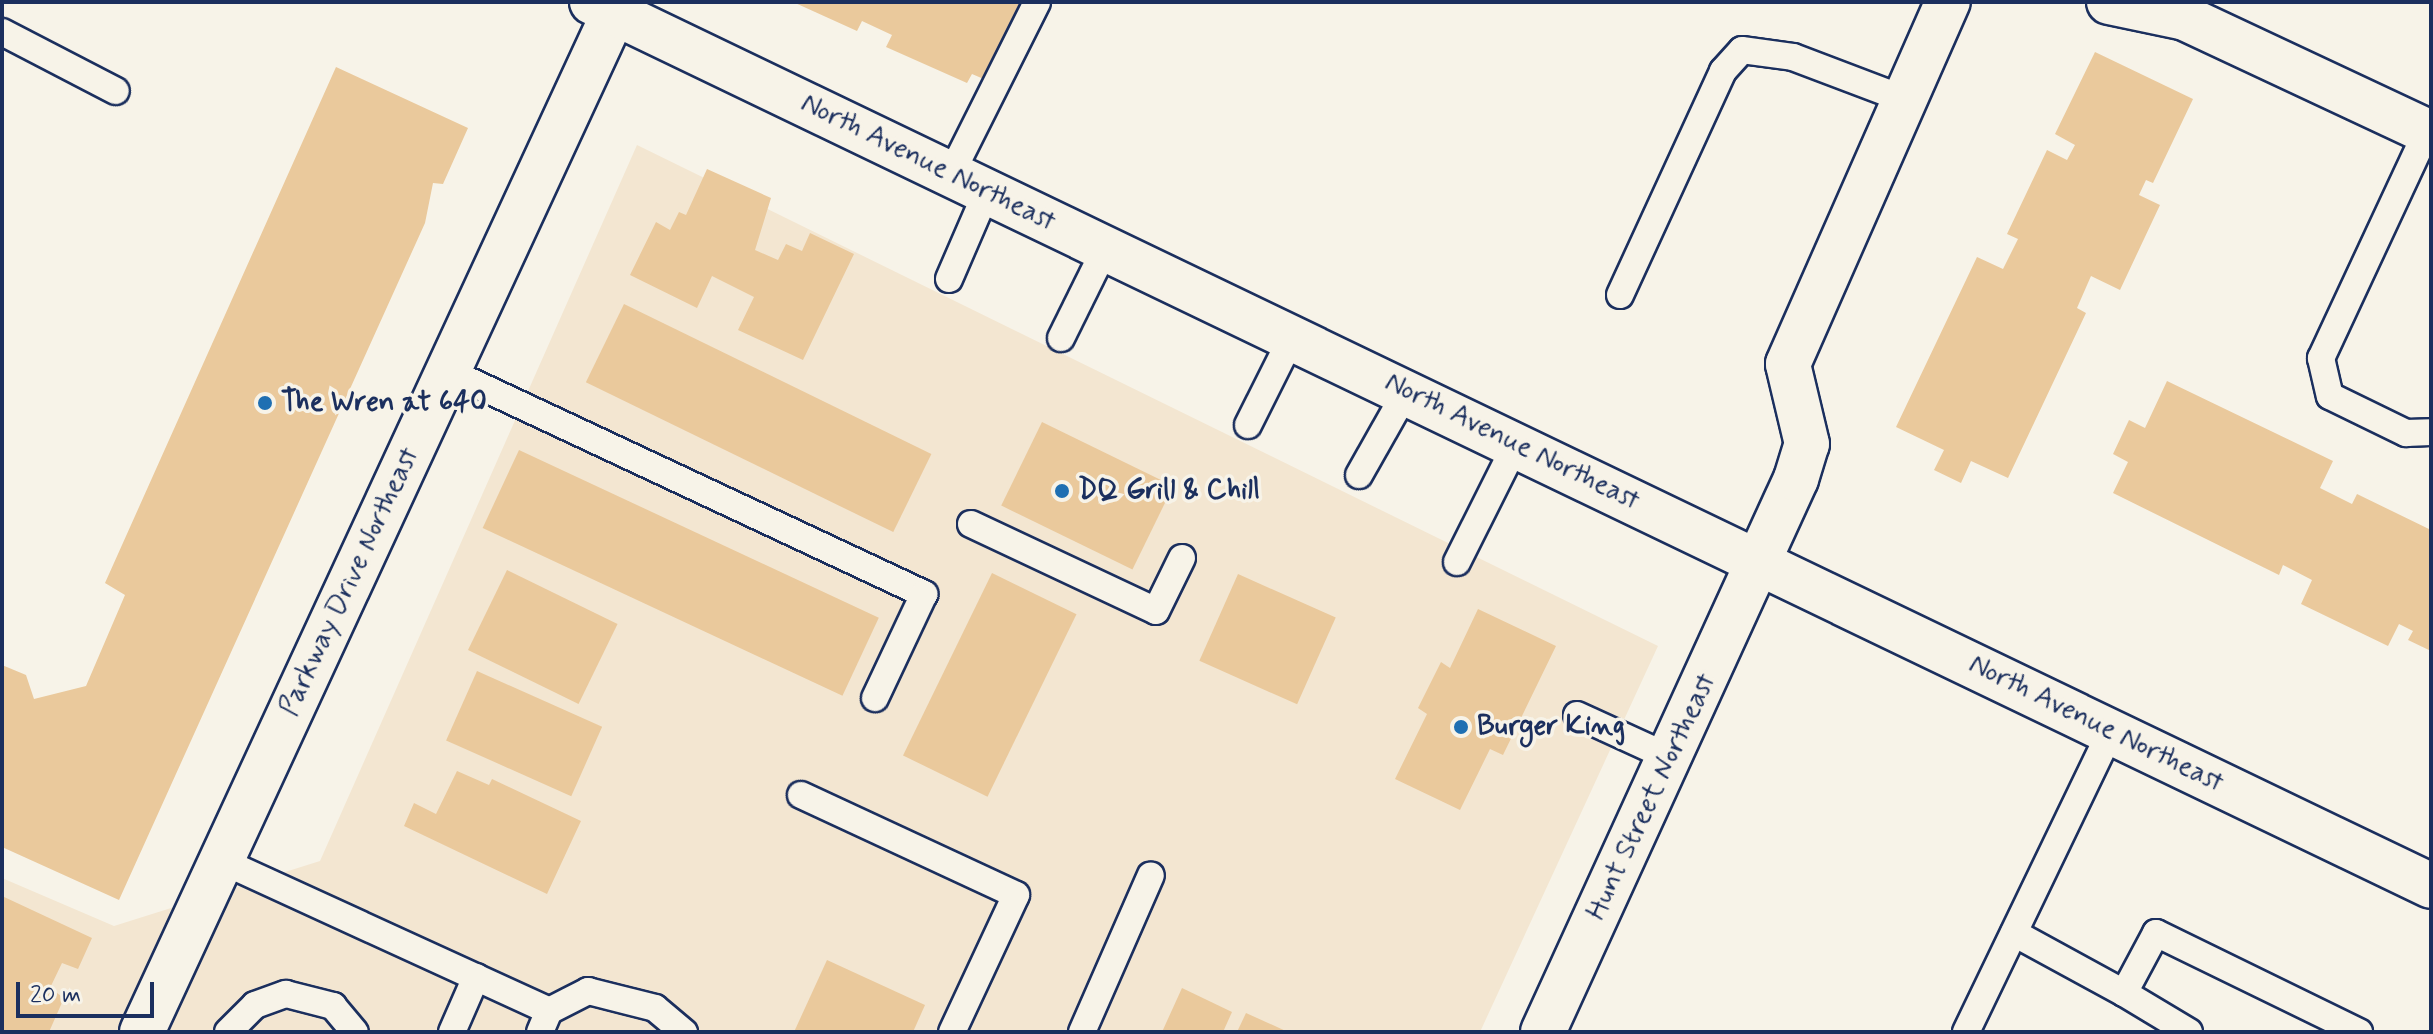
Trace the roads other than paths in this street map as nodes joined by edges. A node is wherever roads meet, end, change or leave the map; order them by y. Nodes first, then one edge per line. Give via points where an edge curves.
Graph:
1 (1037, 2) edge
2 (1948, 2) edge
3 (2109, 2) edge
4 (609, 5) edge
5 (2, 32) edge
6 (116, 91) dead end
7 (1906, 100) junction
8 (2429, 132) edge
9 (969, 182) junction
10 (1106, 247) junction
11 (949, 279) dead end
12 (1620, 295) dead end
13 (1292, 337) junction
14 (1061, 338) dead end
15 (448, 371) junction
16 (1406, 392) junction
17 (1248, 425) dead end
18 (2431, 432) edge
19 (1516, 444) junction
20 (1359, 475) dead end
21 (971, 524) dead end
22 (1182, 558) dead end
23 (1457, 562) dead end
24 (1762, 562) junction
25 (875, 698) dead end
26 (1577, 715) dead end
27 (2111, 731) junction
28 (1671, 758) junction
29 (801, 795) dead end
30 (222, 861) junction
31 (1151, 875) dead end
32 (2431, 886) edge
33 (2014, 933) junction
34 (476, 977) junction
35 (2124, 993) junction
36 (545, 1022) edge
37 (142, 1032) edge
38 (228, 1032) edge
39 (355, 1032) edge
40 (452, 1032) edge
41 (684, 1032) edge
42 (952, 1032) edge
43 (1082, 1032) edge
44 (1543, 1032) edge
45 (1966, 1032) edge
46 (2189, 1032) edge
47 (2359, 1032) edge

1 - 9 lane
2 - 7 street, Hunt Street Northeast
3 - 8 street via 2185,18
4 - 9 street, North Avenue Northeast
4 - 15 street, Parkway Drive Northeast
5 - 6 lane
7 - 12 lane via 1793,57 1742,50 1723,71
7 - 24 street, Hunt Street Northeast via 1788,364 1807,444
8 - 18 lane via 2321,358 2330,396 2406,433
9 - 10 street, North Avenue Northeast
9 - 11 lane
10 - 13 street, North Avenue Northeast
10 - 14 lane
13 - 16 street, North Avenue Northeast
13 - 17 lane
15 - 25 lane via 924,594
15 - 30 street, Parkway Drive Northeast
16 - 19 street, North Avenue Northeast
16 - 20 lane
19 - 23 lane
19 - 24 street, North Avenue Northeast
21 - 22 lane via 1156,611
24 - 27 street, North Avenue Northeast
24 - 28 street, Hunt Street Northeast
26 - 28 lane
27 - 32 street, North Avenue Northeast
27 - 33 lane
28 - 44 street, Hunt Street Northeast
29 - 42 lane via 1016,895
30 - 34 lane
30 - 37 street, Parkway Drive Northeast
31 - 43 lane
33 - 35 lane
33 - 45 lane
34 - 36 lane
34 - 40 lane
35 - 46 lane
35 - 47 lane via 2156,933
36 - 41 lane via 588,991 655,1008
38 - 39 lane via 255,1005 286,994 333,1006

